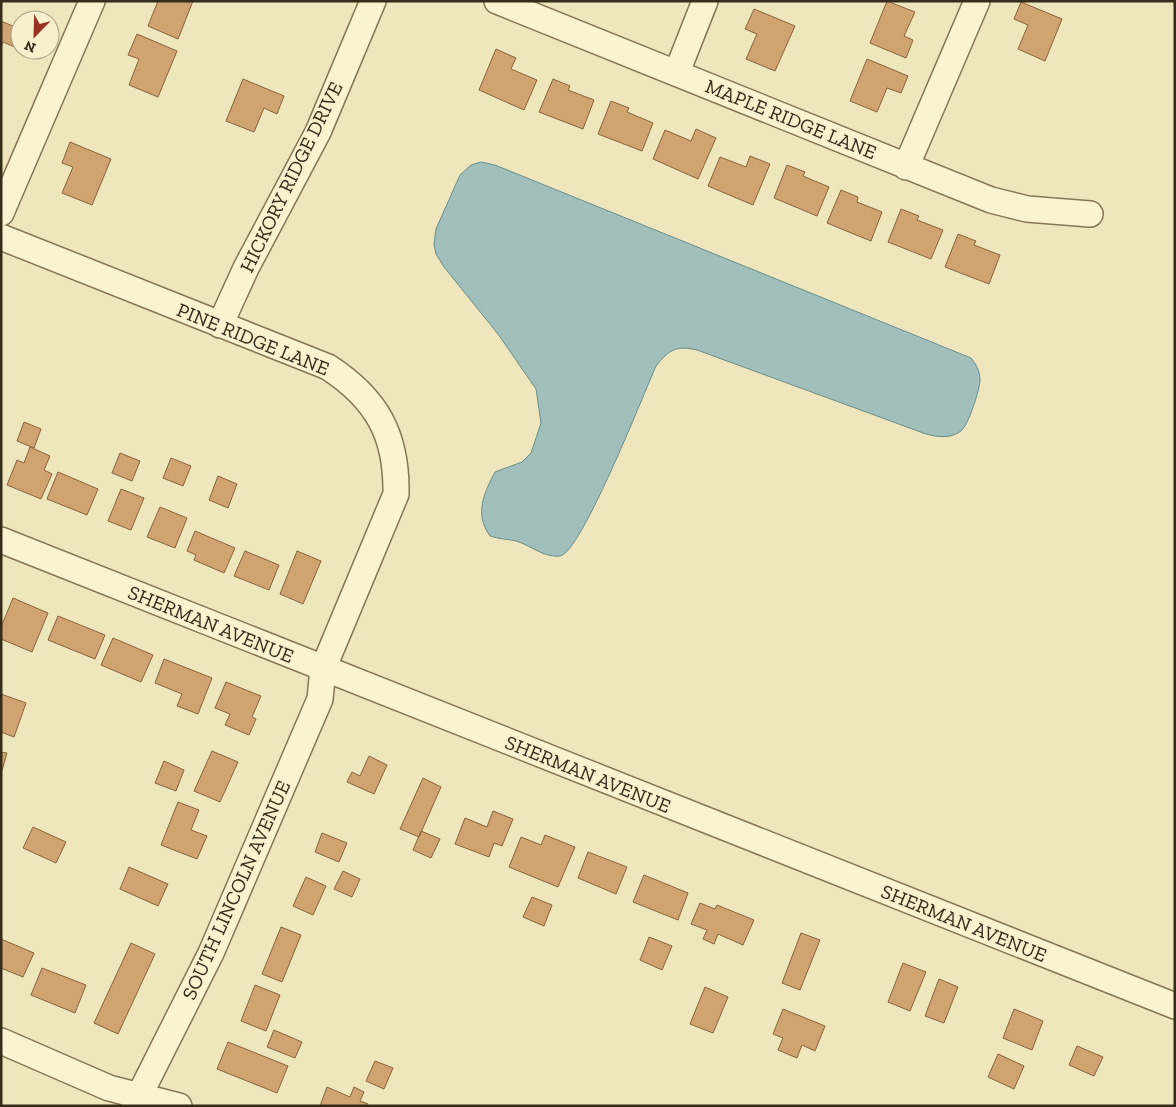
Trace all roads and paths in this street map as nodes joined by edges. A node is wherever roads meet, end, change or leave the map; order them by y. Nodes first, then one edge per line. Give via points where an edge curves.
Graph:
1 (92, 1) edge
2 (373, 1) edge
3 (497, 1) edge
4 (705, 1) edge
5 (977, 1) edge
6 (676, 72) junction
7 (906, 167) junction
8 (1, 212) edge
9 (1090, 214) dead end
10 (1, 238) edge
11 (220, 325) junction
12 (1, 540) edge
13 (323, 669) junction
14 (1175, 1006) edge
15 (1, 1042) edge
16 (137, 1100) edge
17 (179, 1106) edge

1 - 8 street
2 - 11 street, HICKORY RIDGE DRIVE via 318,132 246,268
3 - 6 street, MAPLE RIDGE LANE
4 - 6 street
5 - 7 street
6 - 7 street, MAPLE RIDGE LANE
7 - 9 street, MAPLE RIDGE LANE via 1027,209
10 - 11 street, PINE RIDGE LANE
11 - 13 street, PINE RIDGE LANE via 328,367 342,376 374,408 389,435 397,467 396,494
12 - 13 street, SHERMAN AVENUE
13 - 14 street, SHERMAN AVENUE
13 - 16 street, SOUTH LINCOLN AVENUE via 320,698 211,953
15 - 16 street
16 - 17 street

